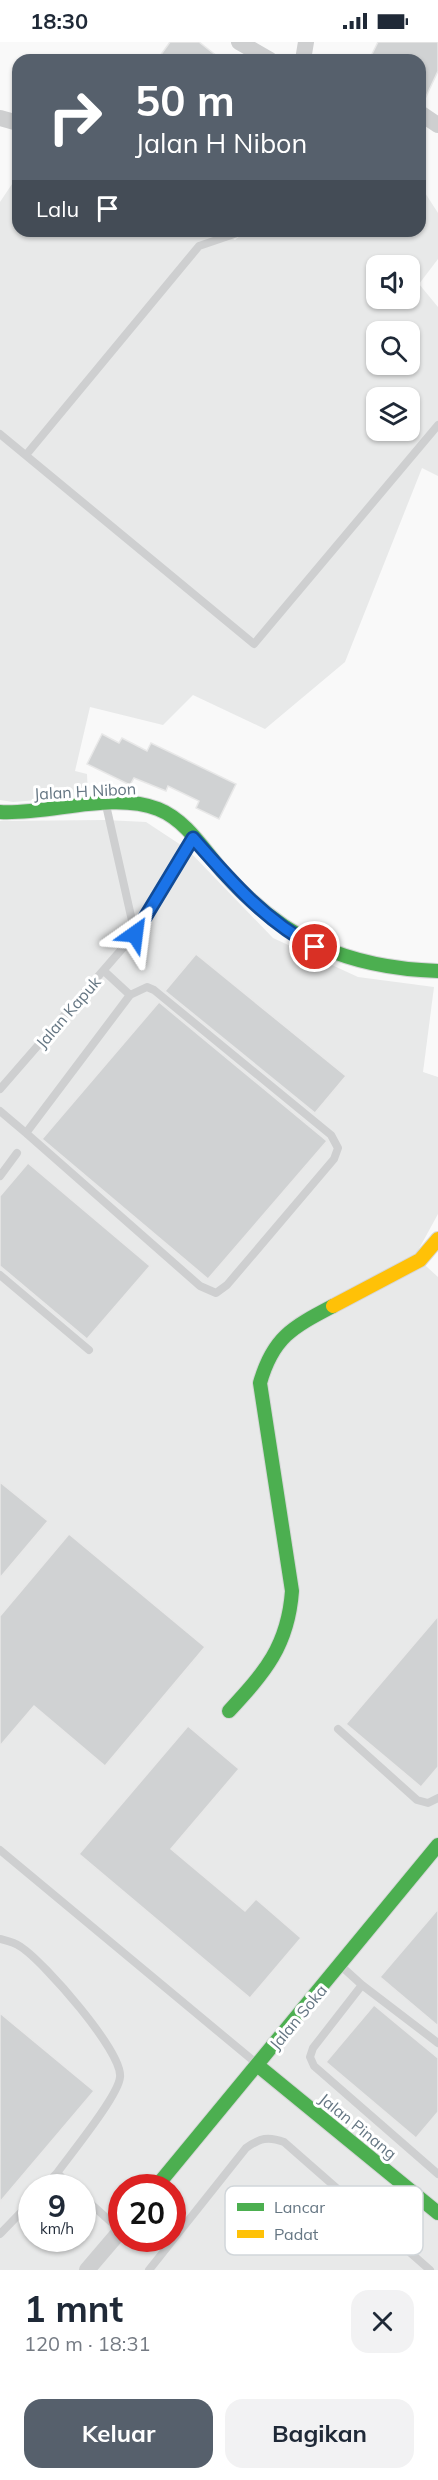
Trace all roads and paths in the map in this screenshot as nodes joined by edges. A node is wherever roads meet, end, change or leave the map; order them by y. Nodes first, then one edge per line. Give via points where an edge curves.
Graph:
1 (239, 42) edge
2 (260, 54) edge
3 (225, 237) edge
4 (438, 425) edge
5 (0, 434) edge
6 (26, 456) junction
7 (106, 805) junction
8 (0, 812) edge
9 (193, 838) junction
10 (135, 934) junction
11 (104, 971) junction
12 (438, 971) edge
13 (130, 995) junction
14 (0, 1089) edge
15 (0, 1111) edge
16 (26, 1133) junction
17 (17, 1153) dead end
18 (0, 1176) edge
19 (438, 1239) edge
20 (0, 1275) edge
21 (88, 1350) dead end
22 (229, 1711) dead end
23 (338, 1729) dead end
24 (438, 1798) edge
25 (438, 1845) edge
26 (0, 1850) edge
27 (0, 1939) edge
28 (340, 1966) junction
29 (362, 1984) junction
30 (438, 2043) edge
31 (257, 2064) junction
32 (57, 2173) edge
33 (167, 2174) edge
34 (438, 2174) edge
35 (334, 2186) edge
36 (405, 2186) edge
37 (423, 2201) edge
38 (96, 2208) edge
39 (438, 2213) edge
40 (18, 2215) edge
41 (108, 2218) edge
42 (0, 2234) edge
43 (108, 2245) edge
44 (413, 2255) edge
45 (87, 2270) edge
46 (149, 2270) edge
47 (430, 2270) edge

1 - 2 street
3 - 6 lane via 199,246
4 - 6 lane via 254,644
5 - 6 lane
7 - 8 street, Jalan H Nibon
7 - 9 street, Jalan H Nibon via 130,803 159,810 170,815
7 - 10 lane
9 - 10 lane, Jalan Kapuk
9 - 12 street, Jalan H Nibon via 263,912 299,939 330,955 364,964
10 - 11 lane, Jalan Kapuk
11 - 13 lane
11 - 14 lane, Jalan Kapuk
13 - 16 lane
13 - 16 lane via 142,988 154,990 331,1135 338,1148 334,1159 216,1293 200,1286
15 - 16 lane
17 - 18 lane
19 - 22 street via 420,1260 280,1337 265,1365 260,1383 292,1608 279,1653
20 - 21 lane
23 - 24 lane via 417,1800 428,1803
25 - 28 street, Jalan Soka via 430,1860
26 - 31 lane
27 - 32 lane via 24,1948 57,1982 106,2042 120,2069 117,2088
28 - 29 lane
28 - 31 street, Jalan Soka
29 - 30 lane
29 - 34 lane via 312,2048 310,2057 314,2066
31 - 33 street, Jalan Soka
31 - 36 street, Jalan Pinang
35 - 46 lane via 284,2142 258,2140 246,2148
37 - 39 street, Jalan Pinang
38 - 41 lane
40 - 42 lane
43 - 45 street
44 - 47 lane

